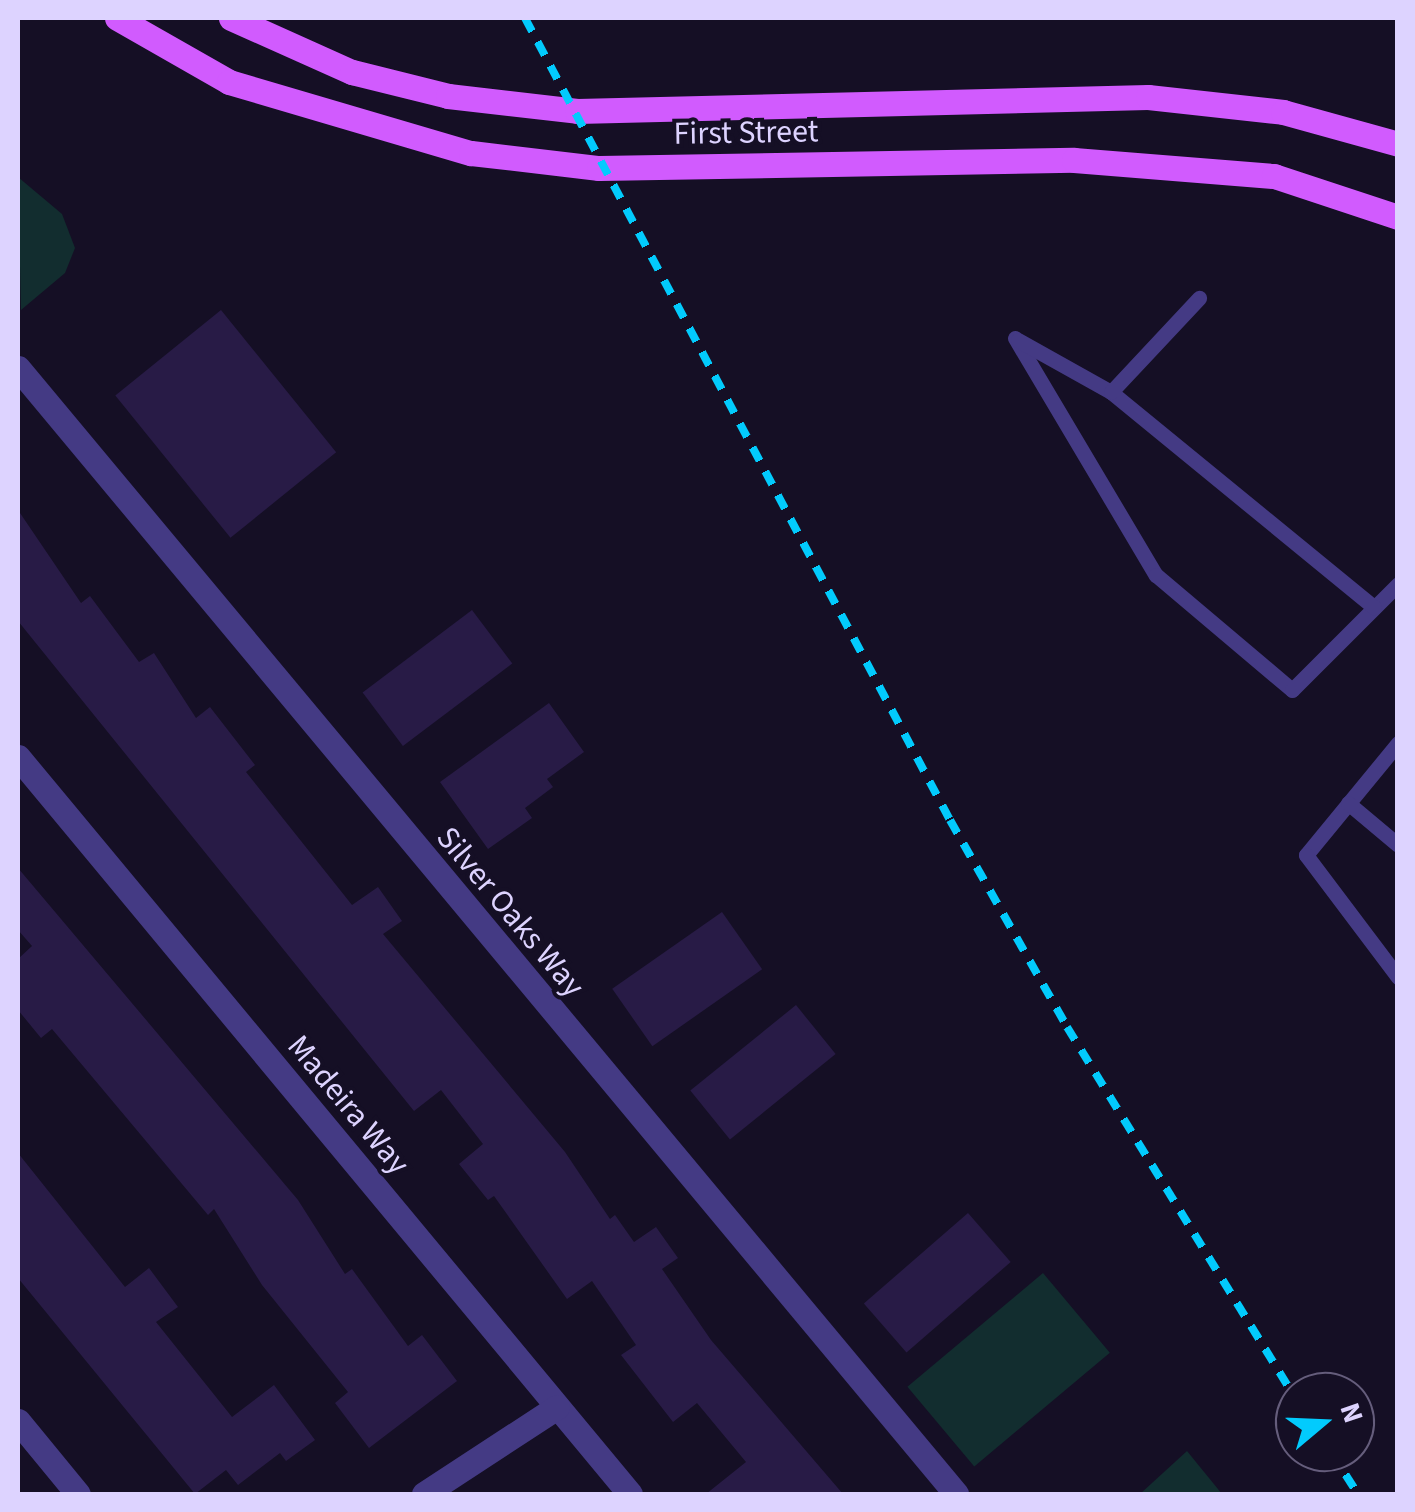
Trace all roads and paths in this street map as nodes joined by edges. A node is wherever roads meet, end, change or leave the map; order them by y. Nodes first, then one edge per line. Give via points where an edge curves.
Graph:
1 (117, 18) edge
2 (231, 18) edge
3 (1398, 144) edge
4 (1398, 217) edge
5 (1199, 298) dead end
6 (18, 368) edge
7 (1111, 392) junction
8 (1398, 584) edge
9 (1374, 607) junction
10 (1398, 743) edge
11 (18, 757) edge
12 (1348, 803) junction
13 (1398, 845) edge
14 (1398, 978) edge
15 (557, 1408) junction
16 (18, 1421) edge
17 (78, 1494) edge
18 (424, 1494) edge
19 (630, 1494) edge
20 (956, 1494) edge

1 - 4 main road, First Street via 229,82 471,153 599,168 1074,160 1274,176
2 - 3 main road, First Street via 352,72 448,96 578,110 1148,97 1283,112
5 - 7 lane
6 - 20 street, Silver Oaks Way
7 - 9 lane
7 - 9 lane via 1014,338 1156,574 1292,690
8 - 9 lane
10 - 12 lane
11 - 15 street, Madeira Way
12 - 13 lane
12 - 14 lane via 1306,855
15 - 18 street
15 - 19 street, Madeira Way
16 - 17 street

